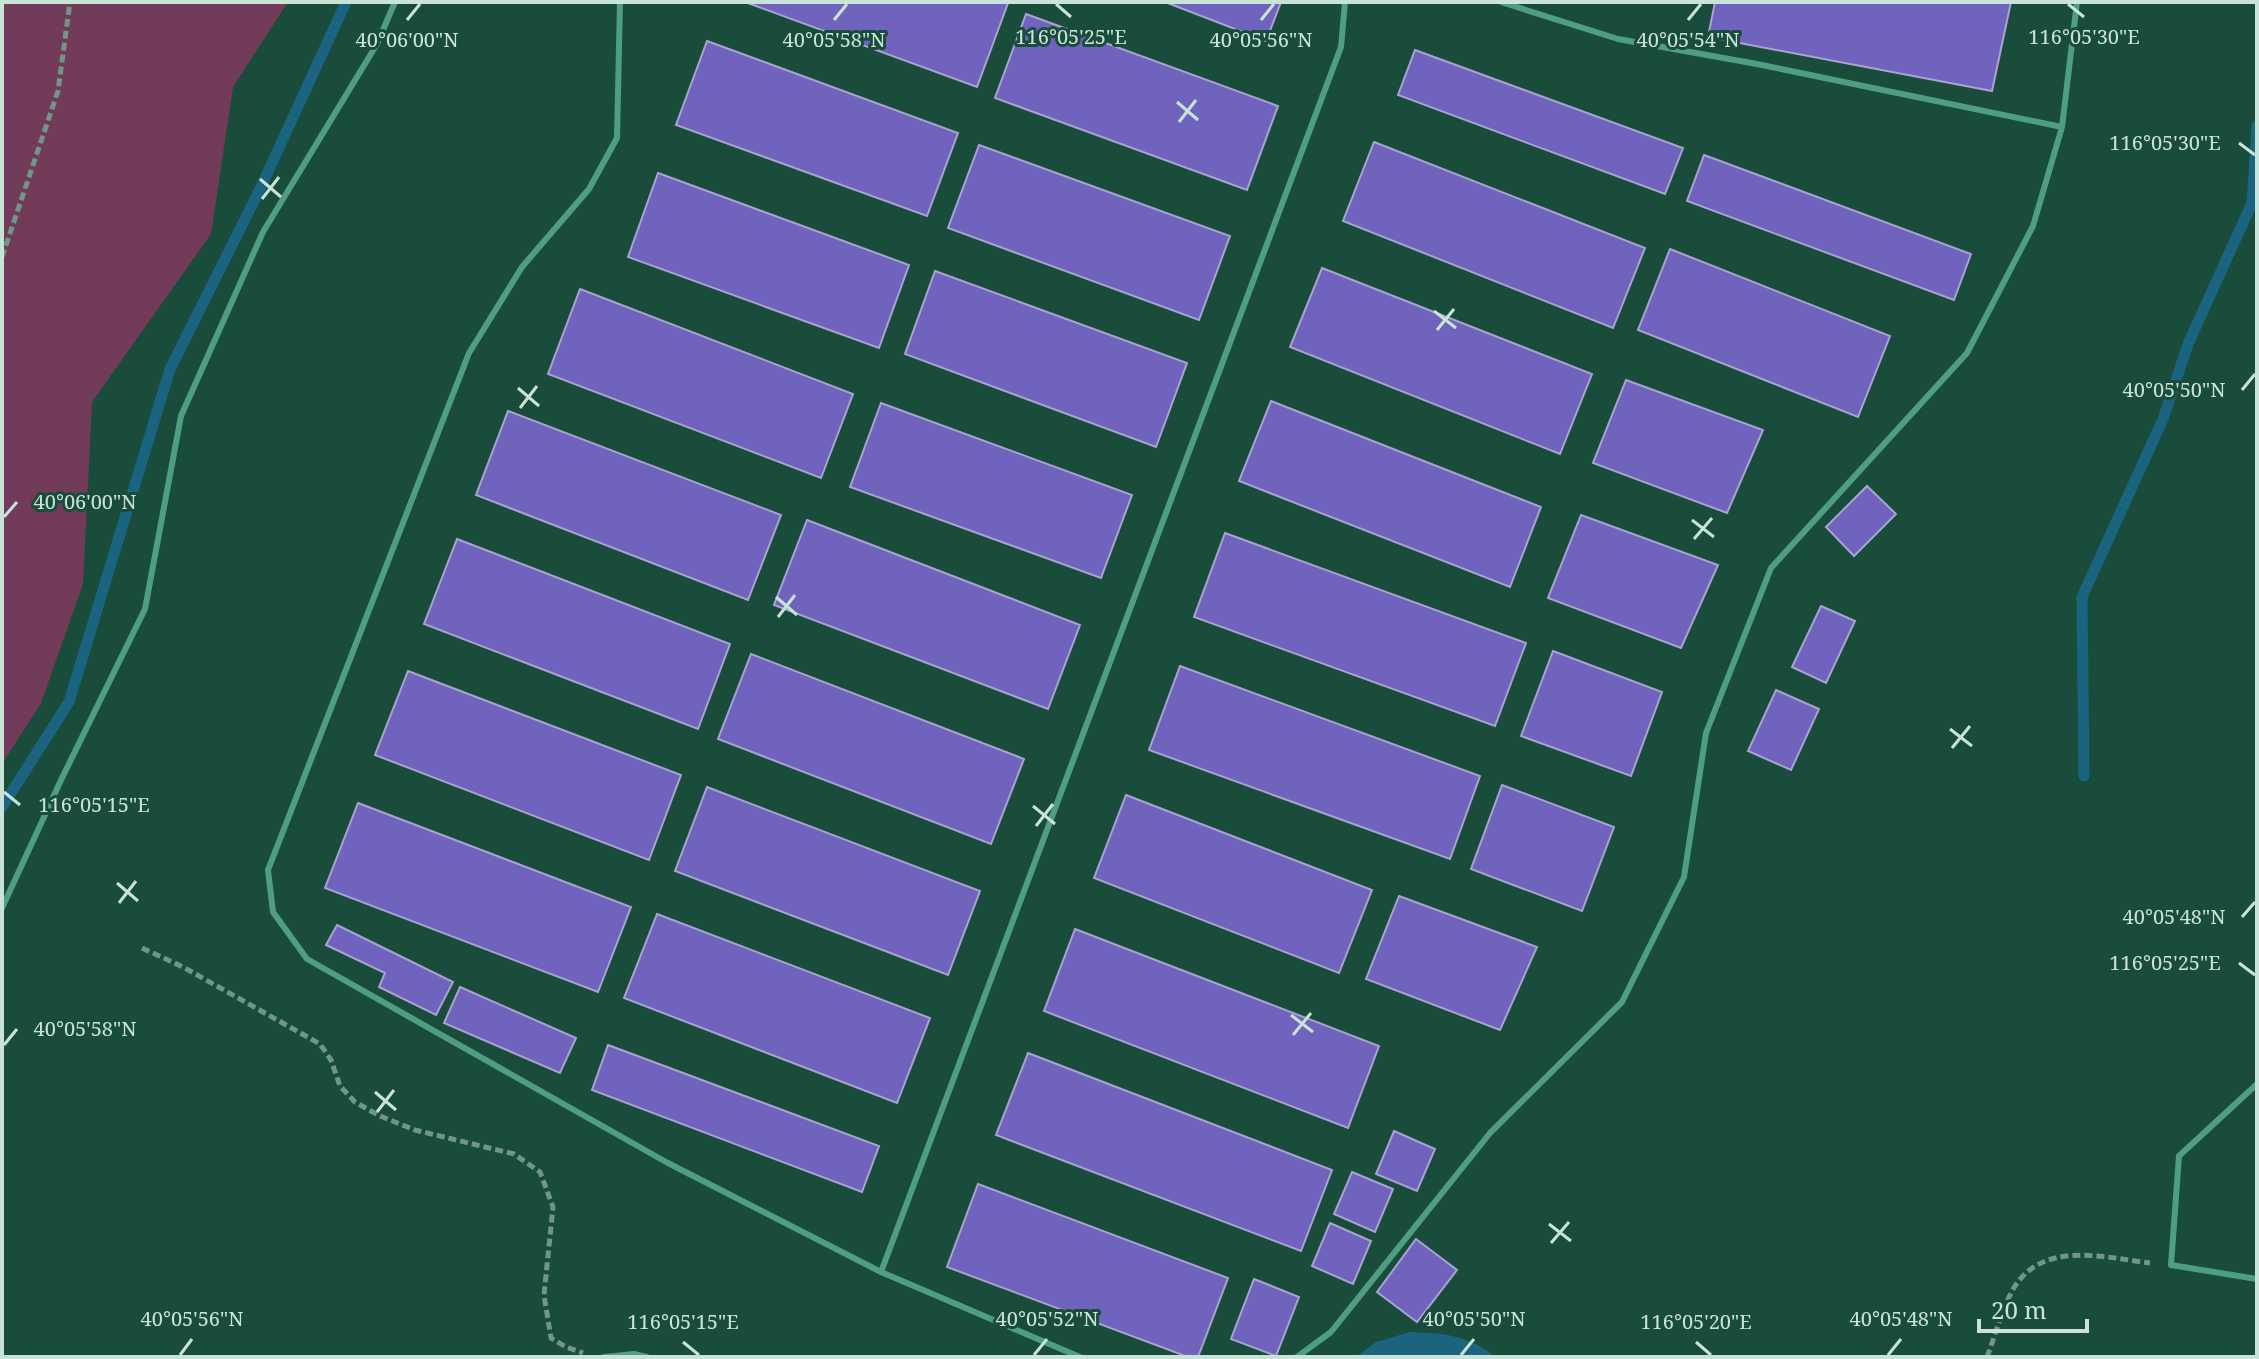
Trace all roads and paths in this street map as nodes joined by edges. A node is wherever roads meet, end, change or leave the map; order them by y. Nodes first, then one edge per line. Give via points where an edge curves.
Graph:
1 (70, 2) edge
2 (395, 2) edge
3 (620, 2) edge
4 (1345, 2) edge
5 (1501, 2) edge
6 (2077, 2) edge
7 (2062, 127) junction
8 (2, 257) edge
9 (2, 908) edge
10 (142, 948) dead end
11 (2257, 1084) edge
12 (2171, 1265) junction
13 (881, 1272) junction
14 (2257, 1279) edge
15 (596, 1357) edge
16 (604, 1357) edge
17 (647, 1357) edge
18 (1080, 1357) edge
19 (1297, 1357) edge
20 (1987, 1357) edge

1 - 8 path via 58,91
2 - 9 lane via 377,44 263,232 181,416 145,609
3 - 13 lane via 617,138 589,189 522,267 469,353 268,870 273,912 307,959 666,1162
4 - 13 lane via 1341,47
5 - 7 lane via 1618,39
6 - 7 lane
7 - 19 lane via 2033,226 1967,353 1771,568 1706,733 1684,877 1622,1002 1490,1133 1331,1332
10 - 15 path via 320,1044 340,1086 355,1102 440,1137 514,1154 540,1172 553,1207 544,1295 551,1338
11 - 12 lane via 2179,1156
12 - 14 lane
12 - 20 path via 2072,1253 2033,1266 2012,1291
13 - 18 lane
16 - 17 lane

